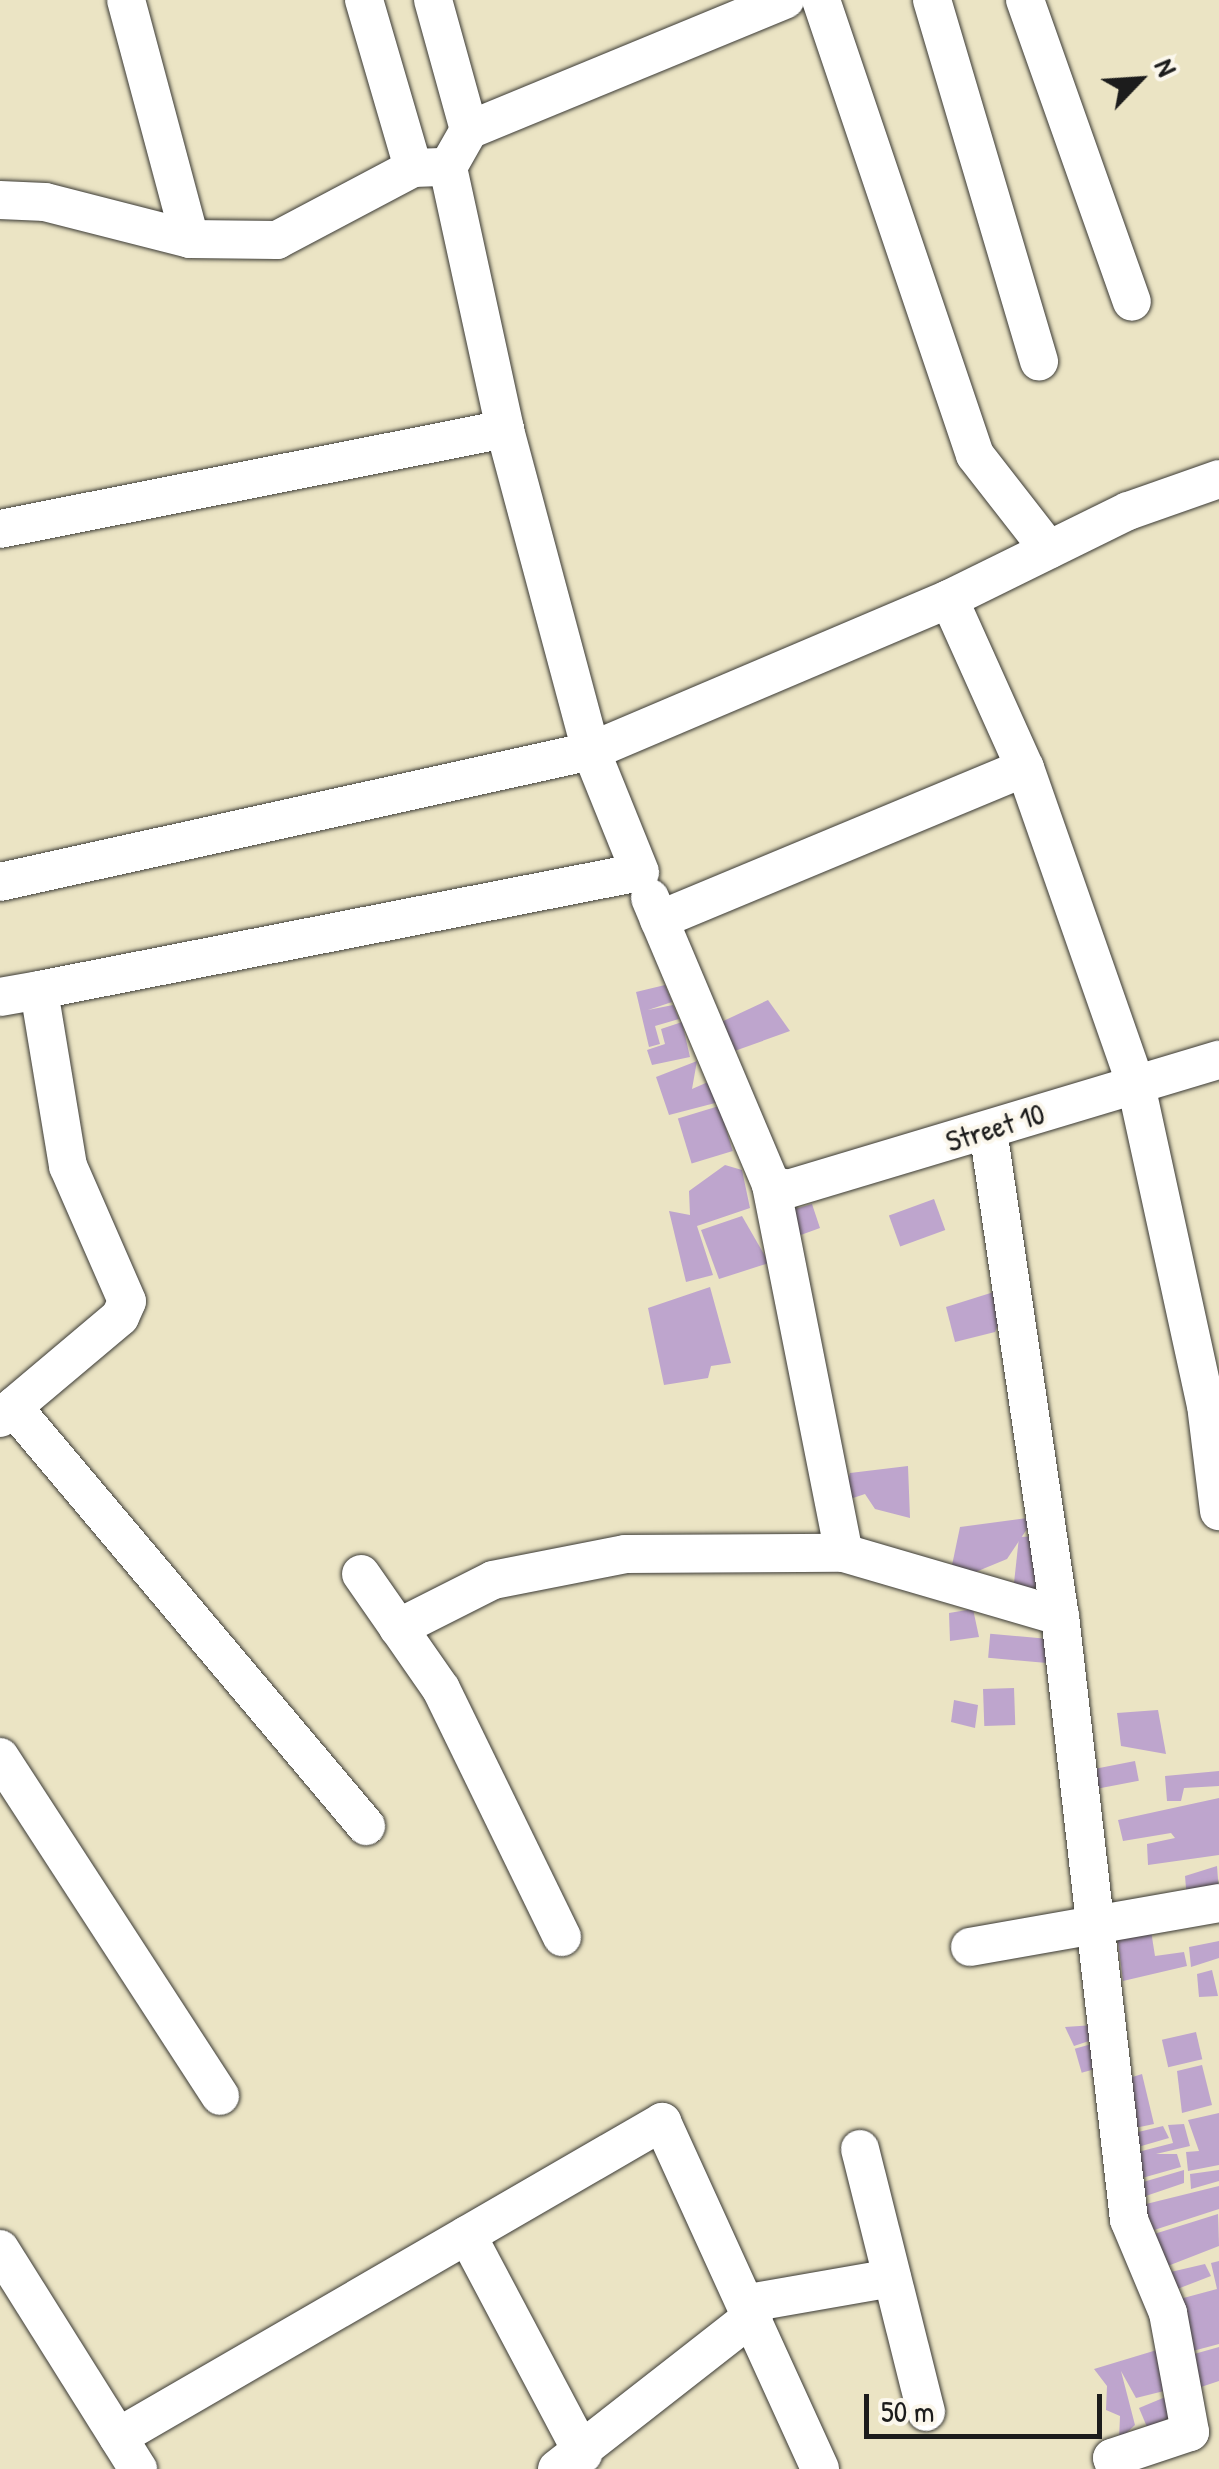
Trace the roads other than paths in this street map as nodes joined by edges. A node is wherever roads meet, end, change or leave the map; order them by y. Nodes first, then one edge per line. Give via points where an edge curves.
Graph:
1 (126, 0) edge
2 (364, 0) edge
3 (433, 0) edge
4 (784, 0) edge
5 (820, 0) edge
6 (932, 0) edge
7 (1025, 0) edge
8 (469, 130) junction
9 (431, 168) junction
10 (0, 200) edge
11 (190, 239) junction
12 (1132, 302) dead end
13 (1039, 362) dead end
14 (505, 428) junction
15 (1219, 479) edge
16 (0, 528) edge
17 (1049, 550) junction
18 (949, 599) junction
19 (591, 750) junction
20 (1025, 768) junction
21 (640, 872) junction
22 (0, 882) edge
23 (659, 920) junction
24 (39, 990) junction
25 (0, 997) edge
26 (1219, 1060) edge
27 (1136, 1085) junction
28 (988, 1130) junction
29 (771, 1185) junction
30 (6, 1413) edge
31 (1219, 1510) edge
32 (844, 1553) junction
33 (361, 1574) dead end
34 (1060, 1616) junction
35 (398, 1628) junction
36 (0, 1757) edge
37 (366, 1826) dead end
38 (1219, 1904) edge
39 (1095, 1919) junction
40 (562, 1937) dead end
41 (970, 1947) dead end
42 (220, 2096) dead end
43 (860, 2149) dead end
44 (467, 2235) junction
45 (0, 2248) edge
46 (892, 2278) junction
47 (752, 2309) junction
48 (926, 2412) dead end
49 (1205, 2426) edge
50 (118, 2436) junction
51 (570, 2461) edge
52 (138, 2469) edge
53 (820, 2469) edge
54 (1116, 2469) edge

1 - 11 street
2 - 9 street
3 - 8 street
4 - 8 street
5 - 17 street via 975,455
6 - 13 street
7 - 12 street
8 - 9 street
9 - 11 street via 277,240
9 - 14 street
10 - 11 street via 45,202
14 - 16 street
14 - 19 street
15 - 17 street
17 - 18 street
18 - 19 street
18 - 20 street
19 - 21 street
19 - 22 street
20 - 23 street
20 - 27 street
21 - 23 street
21 - 24 street
23 - 29 street
24 - 25 street
24 - 30 street via 68,1166 127,1301 120,1317
26 - 27 street, Street 10
27 - 28 street, Street 10
27 - 31 street via 1206,1405
28 - 29 street, Street 10 via 788,1189
28 - 34 street
29 - 32 street
30 - 37 street
32 - 34 street
32 - 35 street via 625,1554 493,1580
33 - 35 street
34 - 39 street
35 - 40 street via 441,1688
36 - 42 street
38 - 39 street
39 - 41 street
39 - 49 street via 1130,2220
43 - 46 street
44 - 47 street via 662,2122
44 - 50 street
44 - 51 street
45 - 50 street
46 - 47 street
46 - 48 street
47 - 51 street
47 - 53 street
49 - 54 street via 1112,2458
50 - 52 street

